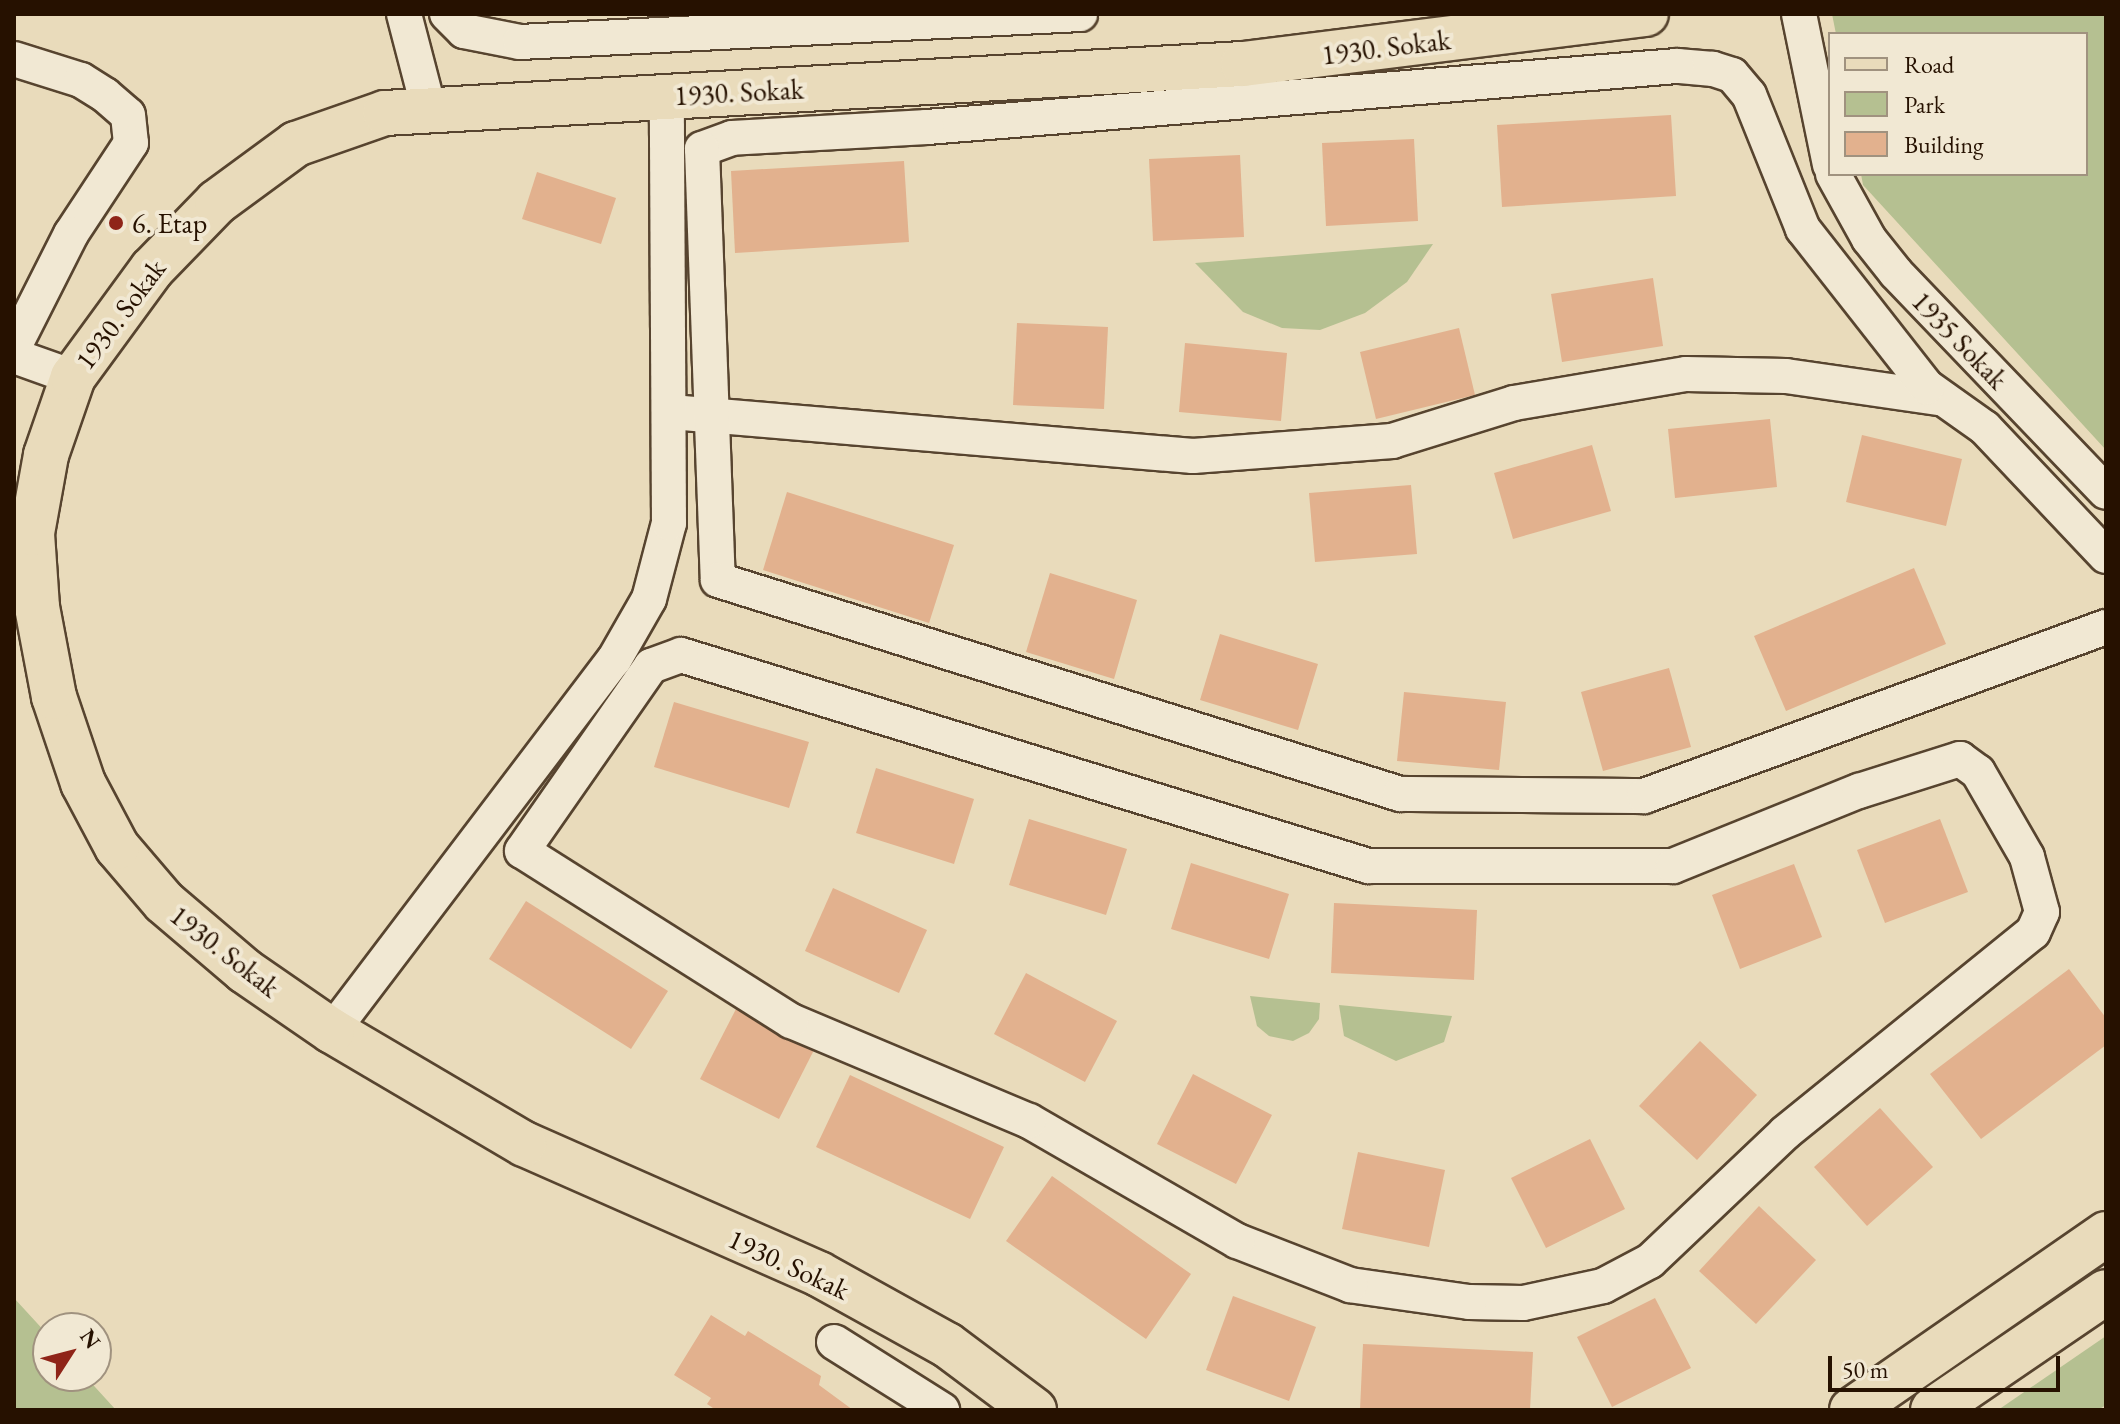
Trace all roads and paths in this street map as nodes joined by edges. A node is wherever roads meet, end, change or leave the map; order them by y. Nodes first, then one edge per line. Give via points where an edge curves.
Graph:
1 (404, 14) edge
2 (447, 14) edge
3 (1080, 14) edge
4 (1646, 14) edge
5 (1799, 14) edge
6 (14, 59) edge
7 (667, 96) junction
8 (429, 110) junction
9 (1828, 155) edge
10 (1834, 176) edge
11 (14, 347) edge
12 (14, 356) edge
13 (73, 377) junction
14 (1939, 398) junction
15 (671, 412) junction
16 (712, 415) junction
17 (2106, 492) edge
18 (2106, 556) edge
19 (2106, 627) edge
20 (488, 826) junction
21 (522, 851) junction
22 (332, 1031) junction
23 (2106, 1234) edge
24 (2106, 1292) edge
25 (834, 1342) dead end
26 (1011, 1403) edge
27 (942, 1410) edge
28 (1852, 1410) edge
29 (1933, 1410) edge

1 - 8 street
2 - 3 street via 464,31 520,42
4 - 7 main road, 1930. Sokak via 1243,64
5 - 9 street
6 - 11 street via 81,80 105,95 128,115 131,143 71,234
7 - 8 main road, 1930. Sokak
7 - 15 street
8 - 13 main road, 1930. Sokak via 385,113 296,144 217,202 152,269
10 - 17 street, 1935 Sokak via 1869,239 1896,273
12 - 13 street
13 - 22 main road, 1930. Sokak via 46,455 32,533 37,607 54,697 83,783 117,847 164,902 245,971
14 - 16 street via 1786,376 1686,374 1514,403 1392,441 1193,456
14 - 16 street via 1803,229 1749,95 1732,75 1677,66 732,138 702,149
14 - 18 street via 1985,428
15 - 16 street
15 - 20 street via 669,523 649,599 614,660
16 - 19 street via 718,580 1400,794 1644,796
20 - 21 street
20 - 22 street
21 - 21 street via 651,666 681,655 1368,866 1673,866 1859,791 1960,759 1978,772 2027,857 2042,912 2033,932 1785,1133 1650,1261 1603,1286 1557,1299 1469,1302 1350,1285 1237,1241 1029,1121 791,1021
22 - 26 main road, 1930. Sokak via 524,1144 819,1274 947,1345
23 - 28 main road
24 - 29 main road
25 - 27 street

